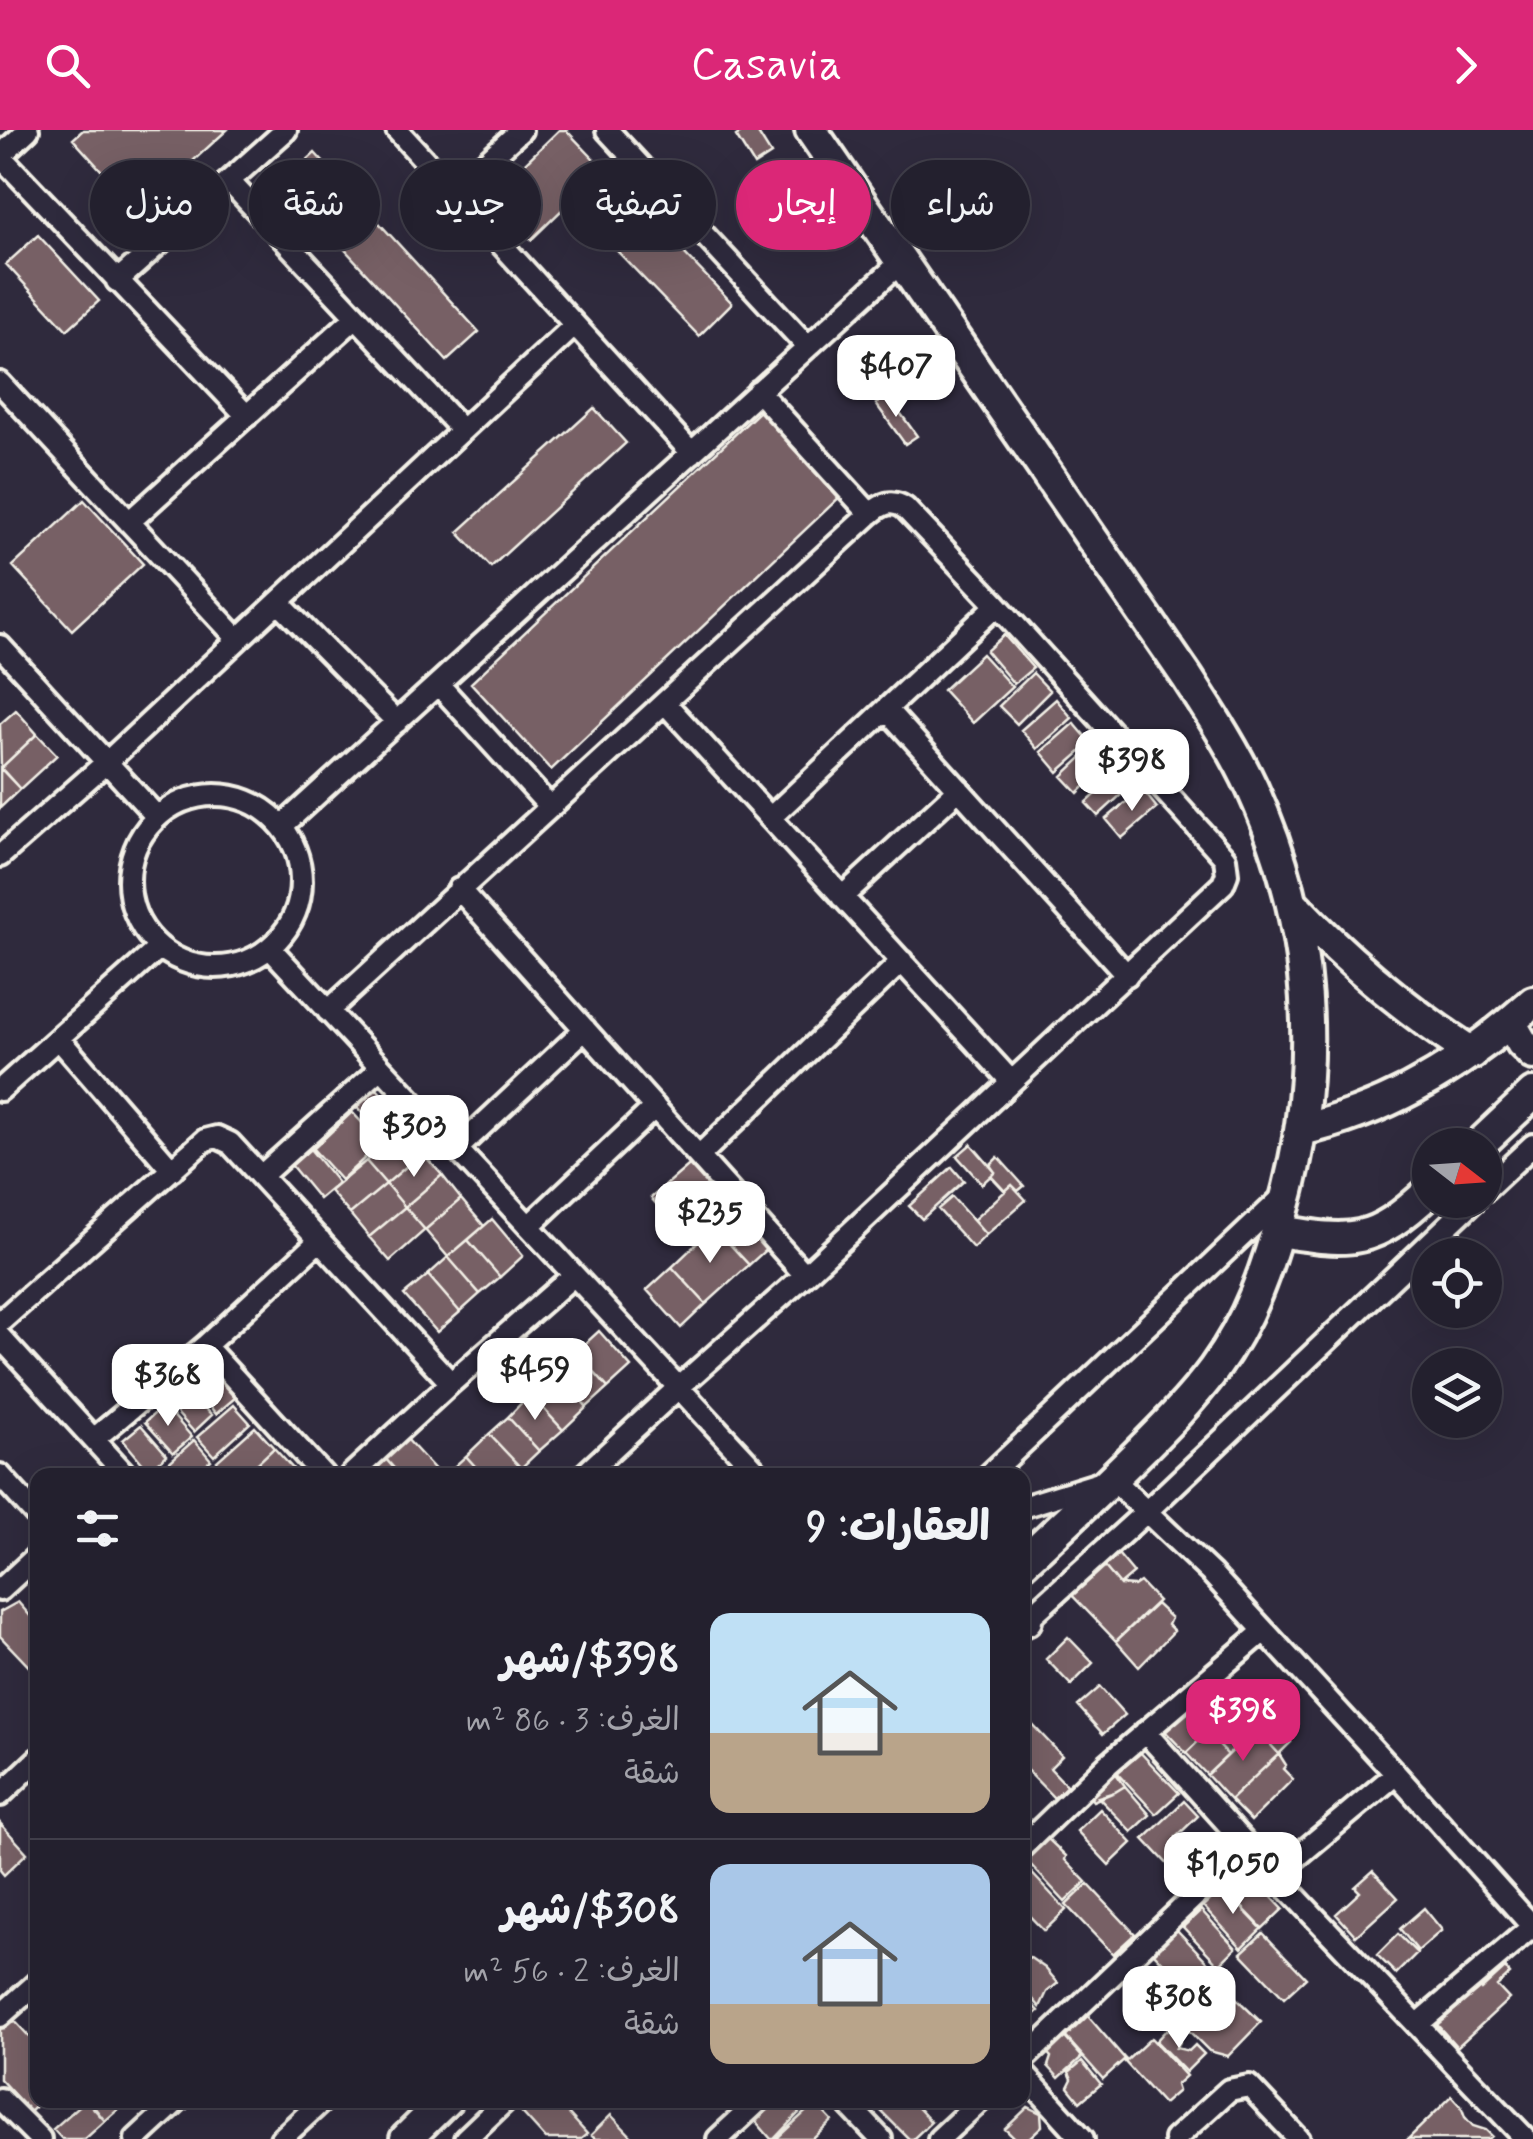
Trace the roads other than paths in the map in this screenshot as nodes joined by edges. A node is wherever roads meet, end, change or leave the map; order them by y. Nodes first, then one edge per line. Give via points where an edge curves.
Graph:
1 (28, 130) edge
2 (286, 130) edge
3 (397, 130) edge
4 (521, 130) edge
5 (607, 130) edge
6 (810, 130) edge
7 (0, 156) edge
8 (424, 160) edge
9 (488, 160) edge
10 (229, 181) joint
11 (152, 250) edge
12 (506, 250) edge
13 (901, 262) junction
14 (118, 281) junction
15 (356, 317) junction
16 (575, 325) junction
17 (807, 346) junction
18 (0, 383) edge
19 (758, 391) junction
20 (247, 416) junction
21 (462, 430) junction
22 (692, 452) junction
23 (870, 514) junction
24 (129, 522) junction
25 (278, 602) junction
26 (997, 605) junction
27 (238, 639) junction
28 (0, 646) edge
29 (438, 684) junction
30 (664, 703) junction
31 (886, 709) junction
32 (397, 722) junction
33 (107, 762) junction
34 (959, 790) junction
35 (550, 807) junction
36 (157, 817) junction
37 (770, 818) junction
38 (282, 826) junction
39 (0, 856) edge
40 (460, 889) junction
41 (842, 896) junction
42 (1294, 905) junction
43 (160, 947) junction
44 (270, 948) junction
45 (902, 961) junction
46 (1127, 974) junction
47 (328, 1011) junction
48 (1522, 1012) edge
49 (585, 1029) junction
50 (58, 1038) junction
51 (1472, 1053) junction
52 (1533, 1054) edge
53 (381, 1068) junction
54 (1012, 1081) junction
55 (0, 1090) edge
56 (1533, 1094) edge
57 (655, 1108) junction
58 (1497, 1128) edge
59 (1301, 1130) junction
60 (1533, 1145) edge
61 (457, 1149) junction
62 (699, 1156) junction
63 (172, 1170) junction
64 (1502, 1174) edge
65 (260, 1176) junction
66 (1289, 1192) junction
67 (1412, 1206) edge
68 (1456, 1218) edge
69 (529, 1226) junction
70 (1278, 1231) junction
71 (320, 1240) junction
72 (574, 1275) junction
73 (806, 1275) junction
74 (0, 1322) edge
75 (0, 1337) edge
76 (205, 1346) junction
77 (450, 1383) junction
78 (678, 1387) junction
79 (94, 1439) junction
80 (120, 1468) edge
81 (317, 1468) edge
82 (359, 1468) edge
83 (591, 1468) edge
84 (753, 1468) edge
85 (996, 1468) edge
86 (0, 1476) edge
87 (1112, 1479) junction
88 (1030, 1505) edge
89 (30, 1508) edge
90 (1146, 1512) junction
91 (1030, 1556) edge
92 (30, 1562) edge
93 (0, 1590) edge
94 (1030, 1615) edge
95 (1264, 1631) junction
96 (1146, 1732) junction
97 (30, 1767) edge
98 (1396, 1774) junction
99 (0, 1795) edge
100 (1030, 1839) edge
101 (1264, 1864) junction
102 (1533, 1927) edge
103 (8, 1994) edge
104 (0, 2016) edge
105 (1417, 2025) junction
106 (1030, 2053) edge
107 (1030, 2081) edge
108 (0, 2100) edge
109 (169, 2108) edge
110 (314, 2108) edge
111 (438, 2108) edge
112 (498, 2108) edge
113 (751, 2108) edge
114 (852, 2108) edge
115 (972, 2108) edge
116 (40, 2139) edge
117 (136, 2139) edge
118 (281, 2139) edge
119 (406, 2139) edge
120 (465, 2139) edge
121 (718, 2139) edge
122 (881, 2139) edge
123 (939, 2139) edge
124 (1083, 2139) edge
125 (1175, 2139) edge
126 (1300, 2139) edge
127 (1526, 2139) edge

1 - 7 street
2 - 10 street
3 - 8 street
4 - 9 street
5 - 17 street
6 - 13 main road
7 - 14 street
10 - 15 street
11 - 14 street
12 - 16 street
13 - 17 street
13 - 42 main road via 1220,729 1252,788
14 - 20 street
15 - 20 street
15 - 21 street
16 - 21 street
16 - 22 street
17 - 19 street
18 - 24 street
19 - 22 street
19 - 23 street
20 - 24 street
21 - 25 street
22 - 29 street
23 - 26 street via 886,503 900,504
23 - 30 street
24 - 27 street
25 - 27 street
25 - 32 street
26 - 31 street
26 - 46 street via 1226,863 1223,884
27 - 33 street
28 - 33 street
29 - 32 street
29 - 35 street
30 - 35 street
30 - 37 street
31 - 34 street
31 - 37 street
32 - 38 street
33 - 36 street
33 - 39 street
34 - 41 street
34 - 46 street
35 - 40 street
36 - 38 street via 212,794 251,802
36 - 43 street via 129,872 135,913
37 - 41 street
38 - 44 street via 294,846 301,890 296,912
40 - 47 street
40 - 49 street
41 - 45 street
42 - 51 main road via 1378,985
42 - 59 main road via 1308,1008
43 - 44 street via 214,967
43 - 50 street
44 - 47 street
45 - 54 street
45 - 62 street
46 - 54 street
47 - 53 street
48 - 51 main road
48 - 52 main road via 1522,1044
49 - 57 street
49 - 61 street
50 - 55 street
50 - 63 street
51 - 59 main road via 1377,1107
53 - 61 street
53 - 65 street
54 - 73 street
56 - 58 main road
57 - 62 street
57 - 69 street
59 - 66 main road
60 - 64 street
61 - 69 street
62 - 73 street
63 - 65 street via 217,1137
63 - 74 street
65 - 71 street
66 - 70 main road
66 - 85 street
67 - 70 main road via 1367,1235
68 - 90 street
69 - 72 street
70 - 87 main road via 1262,1281 1216,1366
71 - 76 street
71 - 77 street
72 - 77 street
72 - 78 street
73 - 78 street
75 - 79 street
76 - 79 street
76 - 81 street
77 - 82 street
78 - 83 street
78 - 84 street
79 - 80 street
86 - 89 street
87 - 88 street
87 - 90 street
87 - 91 main road
90 - 94 street
90 - 95 street
92 - 93 street
95 - 96 street
95 - 98 street
96 - 100 street
96 - 101 street
97 - 99 street
98 - 101 street via 1292,1860
98 - 102 street
101 - 105 street
101 - 106 street via 1224,1868
102 - 105 street
103 - 104 street
105 - 127 street
107 - 124 street
108 - 116 street
109 - 117 street
110 - 118 street
111 - 119 main road
112 - 120 street
113 - 121 street
114 - 122 street
115 - 123 street
125 - 126 street via 1239,2086 1249,2086

